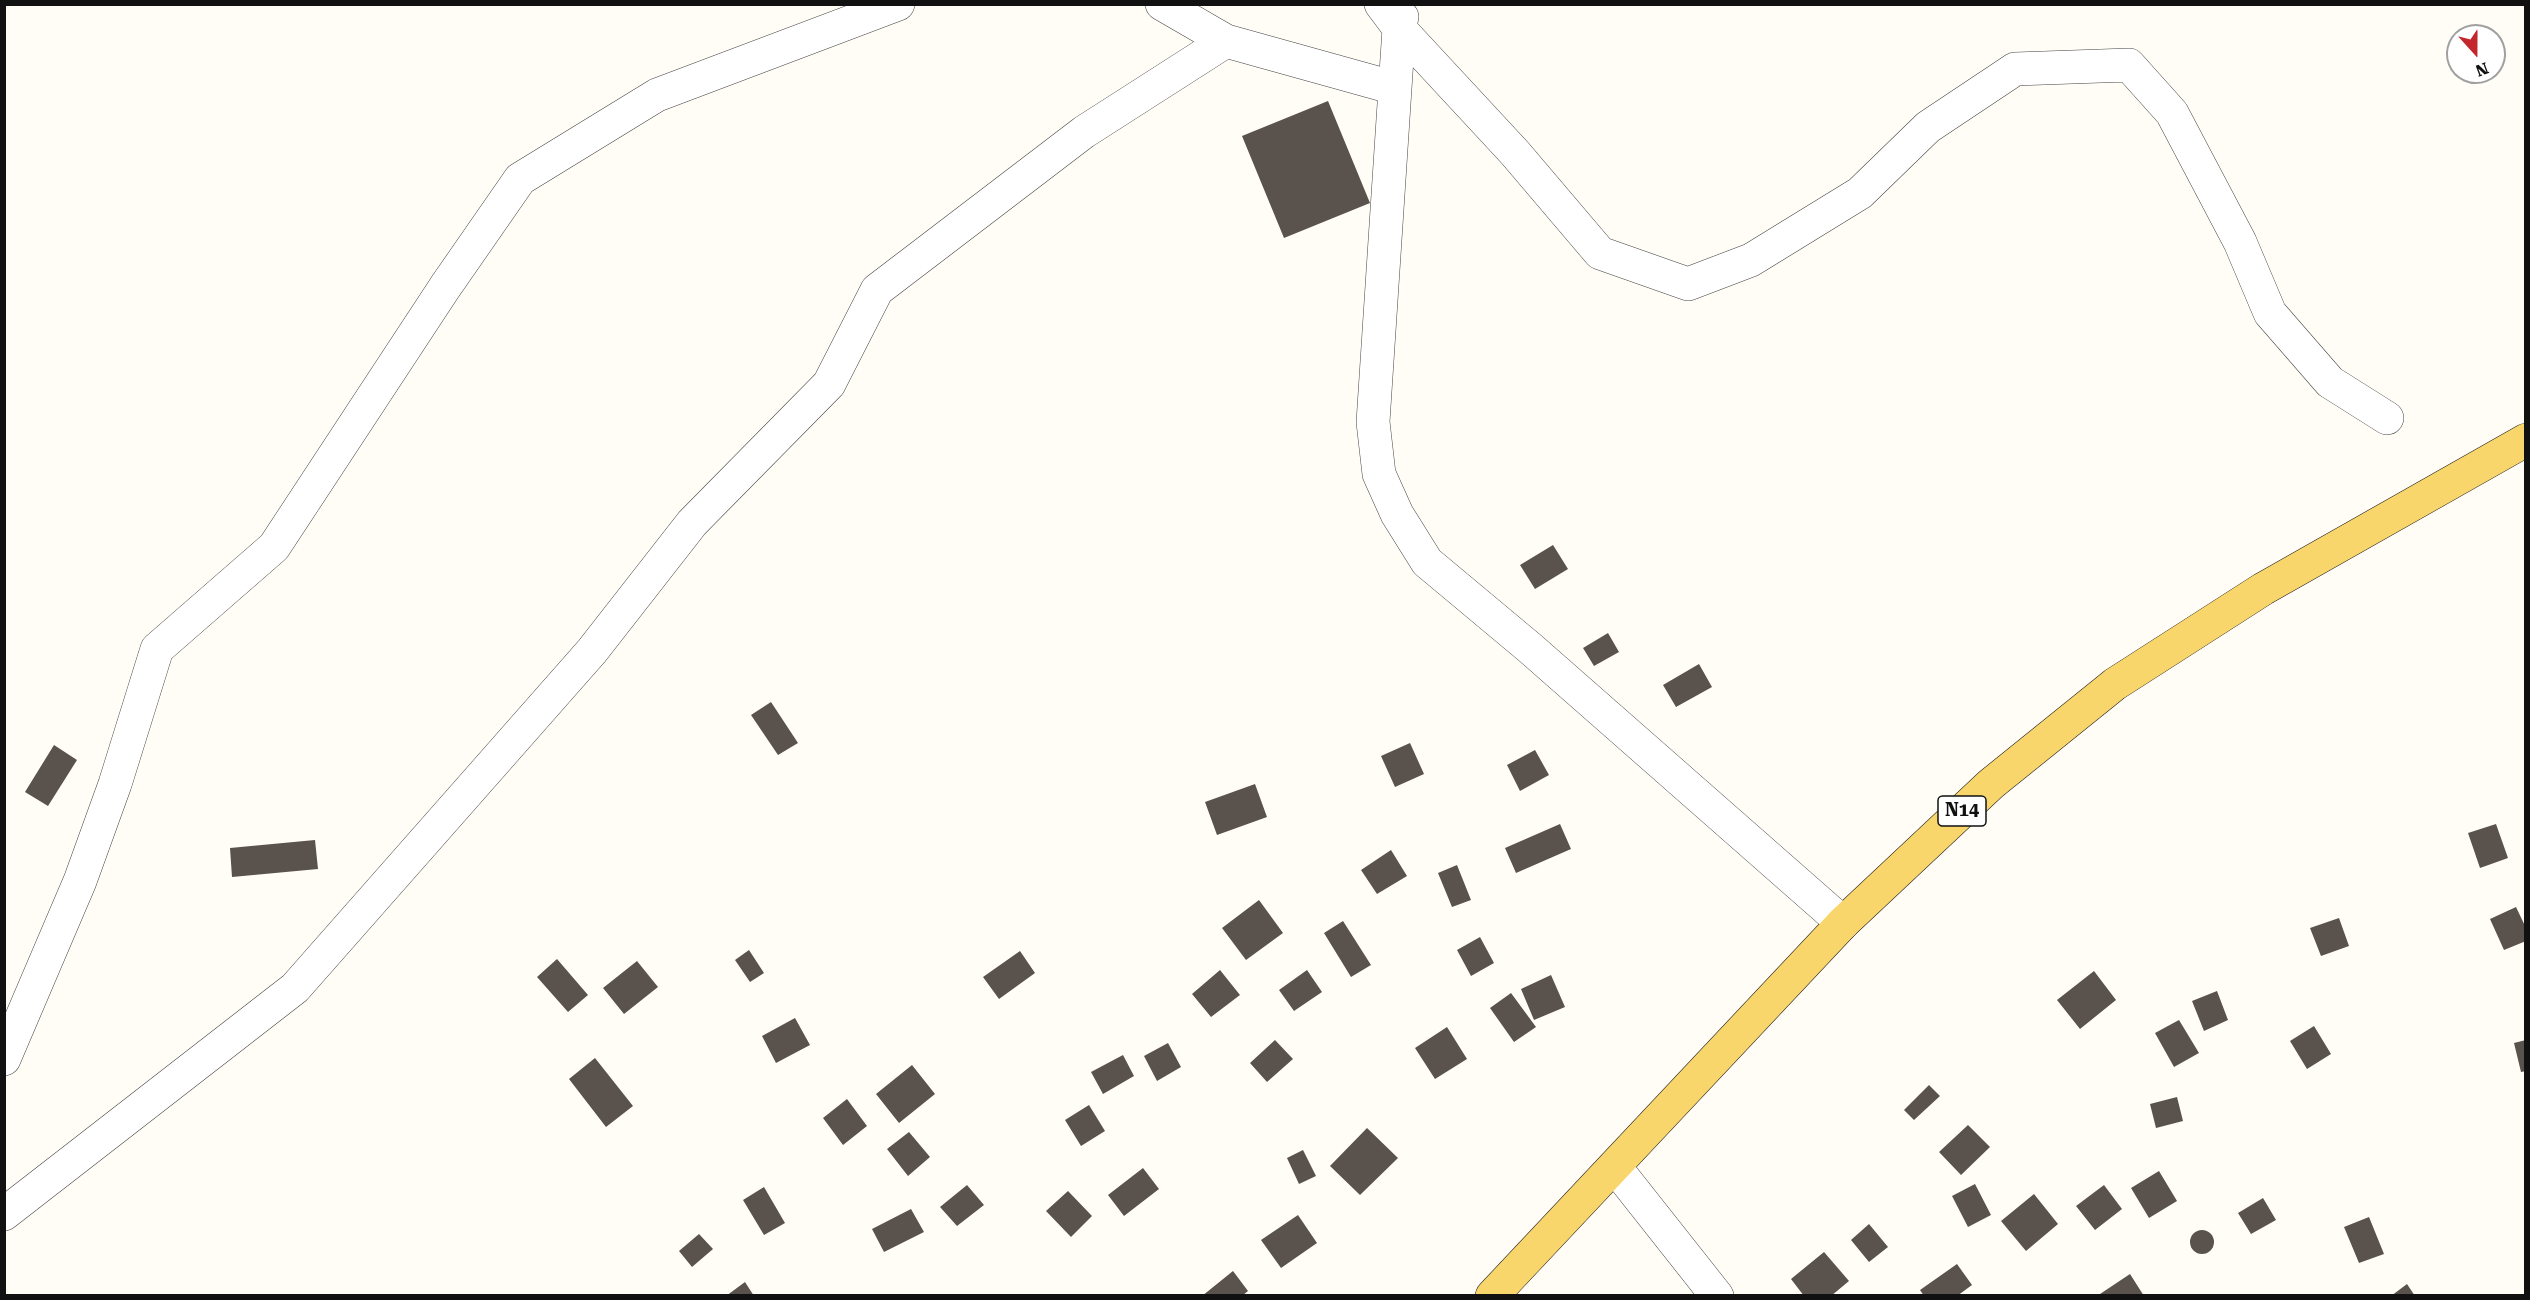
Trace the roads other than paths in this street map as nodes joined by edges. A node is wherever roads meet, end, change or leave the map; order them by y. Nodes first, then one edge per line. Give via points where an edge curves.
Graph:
1 (898, 4) edge
2 (1162, 4) edge
3 (1395, 12) edge
4 (1227, 41) junction
5 (1395, 88) junction
6 (2387, 418) dead end
7 (2526, 440) edge
8 (1844, 923) junction
9 (4, 1059) edge
10 (1615, 1167) junction
11 (4, 1214) edge
12 (1492, 1296) edge
13 (1717, 1296) edge

1 - 9 street via 657,95 520,179 274,547 157,649 80,881
2 - 4 street
3 - 5 street
3 - 6 street via 1600,253 1688,284 1751,260 1860,193 1928,127 2014,69 2129,65 2172,113 2240,242 2270,312 2330,382
4 - 5 street
4 - 11 street via 1084,132 877,290 829,384 692,523 592,651 295,988
5 - 8 street via 1372,422 1379,474 1397,514 1427,562
7 - 8 main road, N14 via 2263,590 2115,684 1991,784
8 - 10 main road, N14
10 - 12 main road, N14
10 - 13 street

